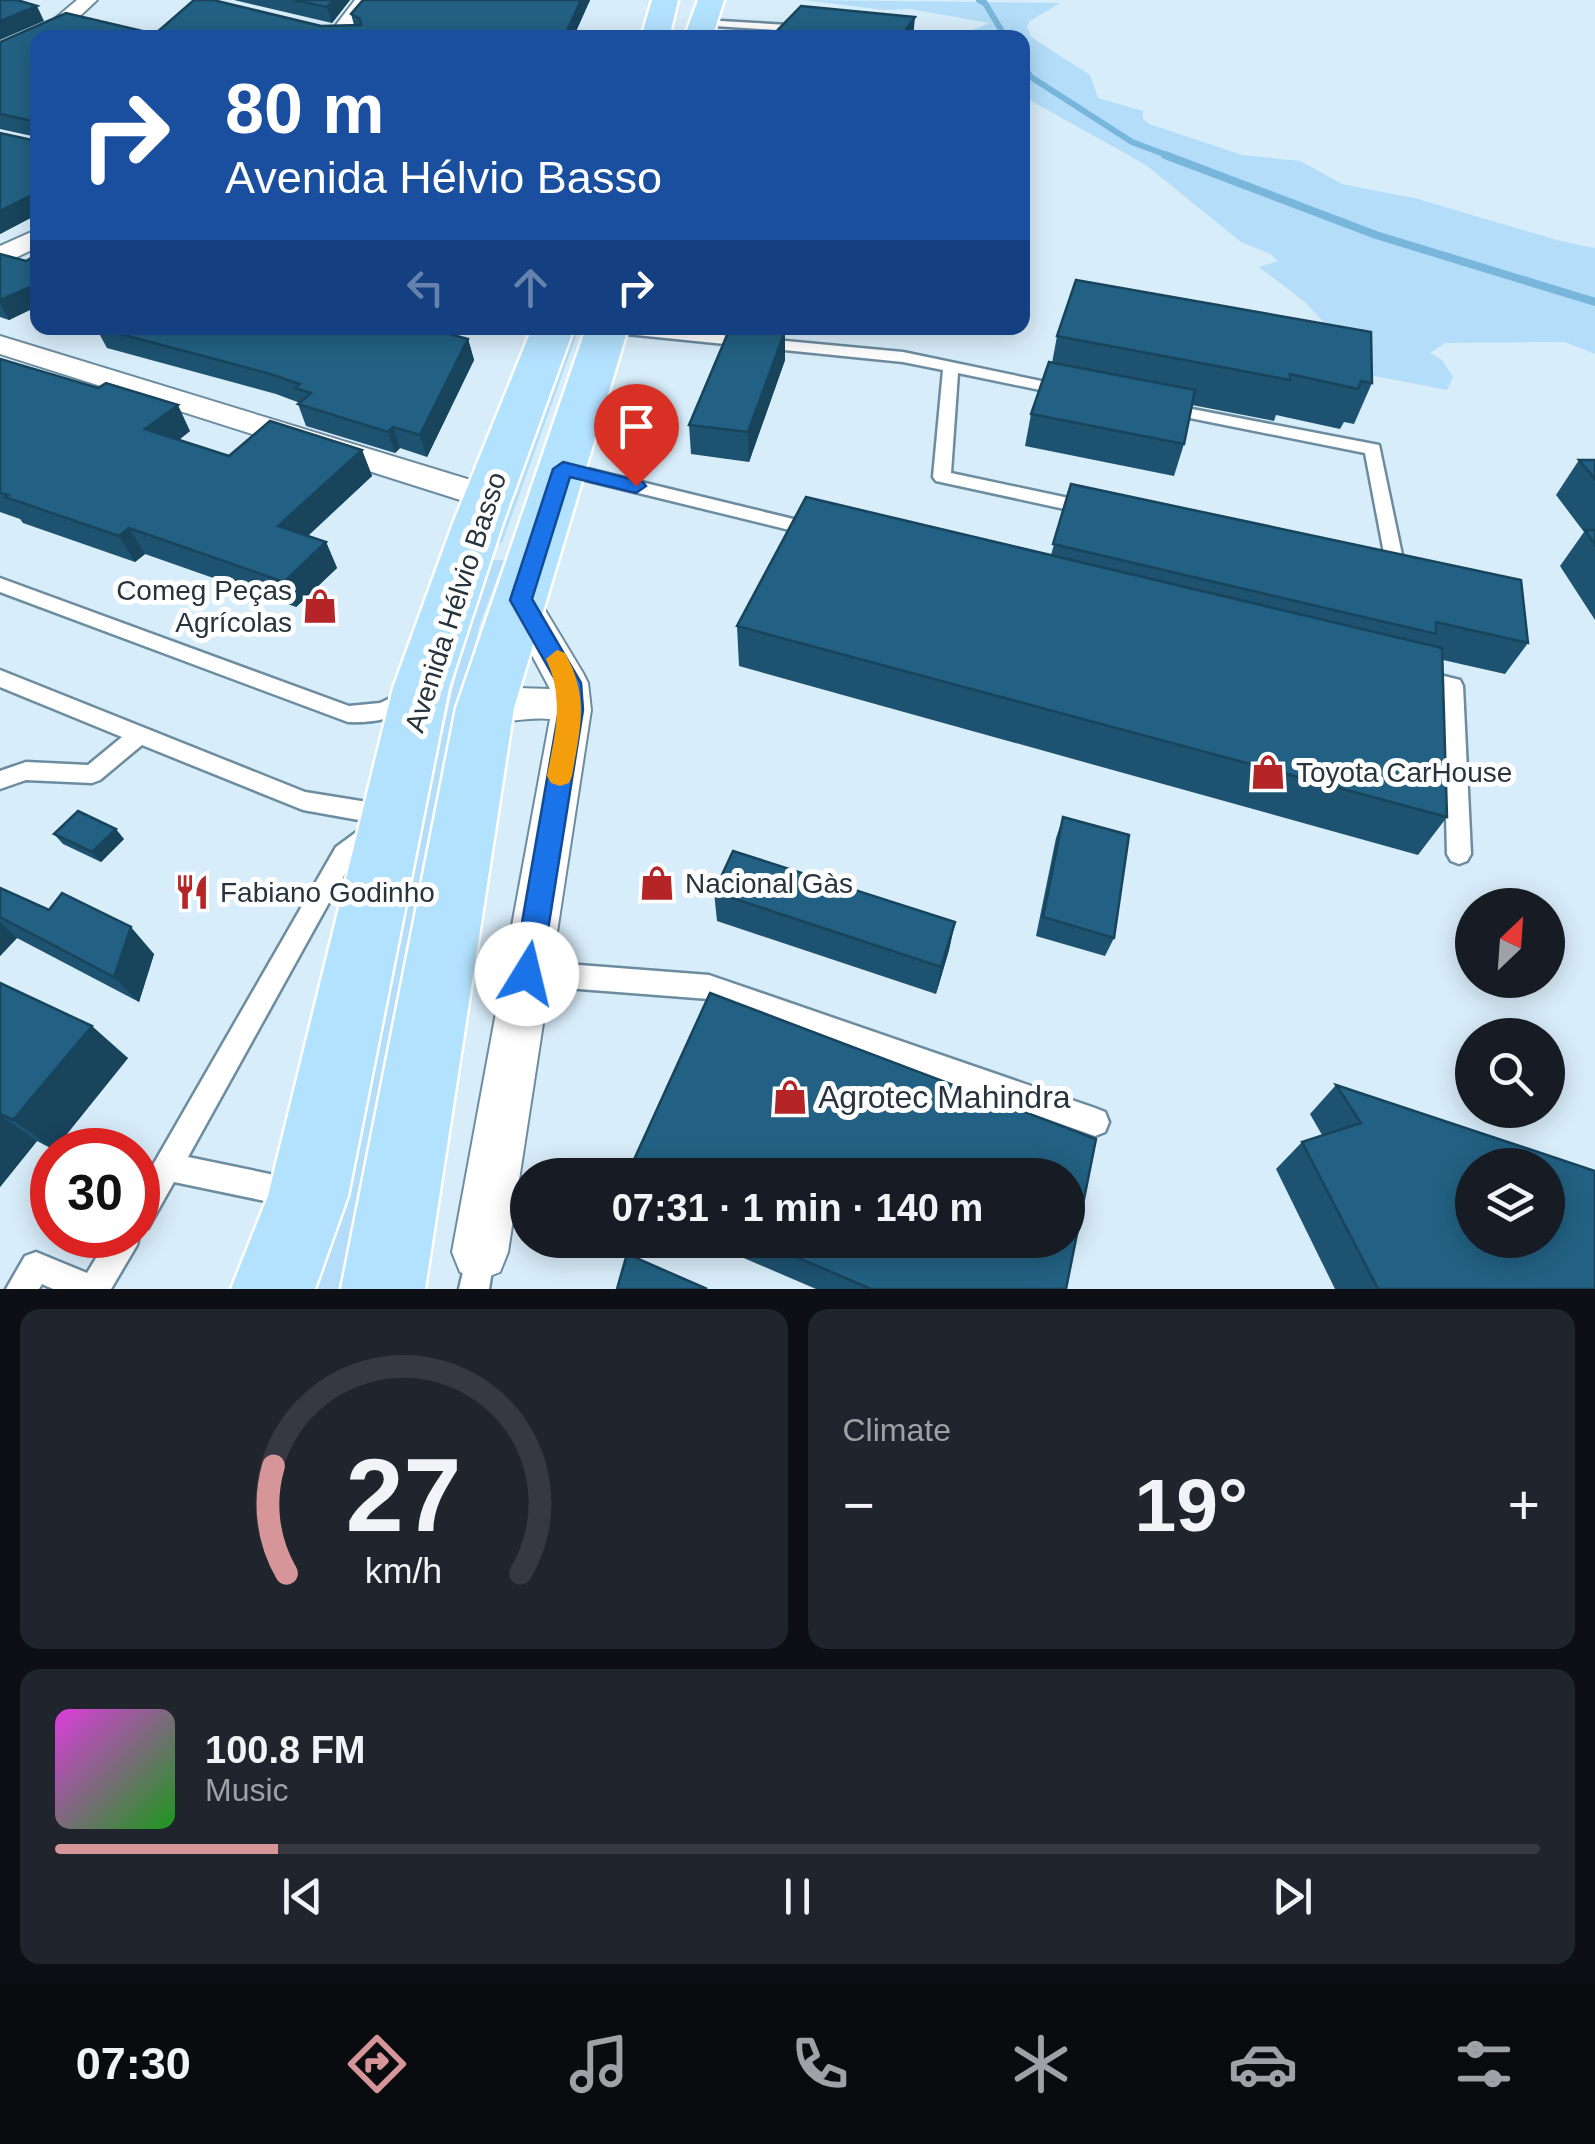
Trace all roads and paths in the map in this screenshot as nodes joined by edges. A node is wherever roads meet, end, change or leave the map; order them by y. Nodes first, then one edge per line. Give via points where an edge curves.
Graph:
1 (88, 0) edge
2 (365, 0) edge
3 (665, 0) edge
4 (704, 20) edge
5 (49, 30) edge
6 (341, 30) edge
7 (657, 30) edge
8 (815, 30) edge
9 (30, 39) edge
10 (0, 52) edge
11 (30, 240) edge
12 (0, 257) edge
13 (550, 335) edge
14 (605, 335) edge
15 (676, 335) edge
16 (0, 345) edge
17 (952, 368) junction
18 (1086, 394) edge
19 (1143, 405) edge
20 (563, 469) junction
21 (488, 496) junction
22 (1112, 514) edge
23 (844, 537) edge
24 (1397, 574) edge
25 (0, 585) edge
26 (520, 600) junction
27 (1391, 670) edge
28 (0, 678) edge
29 (421, 688) junction
30 (485, 708) junction
31 (571, 710) junction
32 (138, 736) junction
33 (0, 780) edge
34 (393, 816) junction
35 (1459, 854) dead end
36 (527, 974) junction
37 (1095, 1122) dead end
38 (169, 1166) junction
39 (160, 1181) edge
40 (308, 1196) junction
41 (112, 1258) edge
42 (477, 1271) edge
43 (21, 1289) edge
44 (92, 1289) edge
45 (273, 1289) edge
46 (383, 1289) edge

1 - 5 street
2 - 6 street
3 - 7 main road
4 - 8 lane
9 - 10 street
11 - 12 street
13 - 21 main road, Avenida Hélvio Basso
14 - 20 main road
15 - 17 lane
16 - 21 street
17 - 18 lane
17 - 22 lane via 942,477
19 - 24 lane via 1373,449
20 - 23 lane
20 - 26 main road
21 - 29 main road, Avenida Hélvio Basso
25 - 29 lane via 348,714 395,707
26 - 30 main road
26 - 31 street via 569,683
27 - 35 lane via 1453,686
28 - 32 lane
29 - 34 main road, Avenida Hélvio Basso
30 - 31 street via 525,700
30 - 46 main road
31 - 36 street
32 - 33 lane via 92,774 26,771
32 - 34 lane via 303,801
34 - 38 lane via 344,854
34 - 40 main road, Avenida Hélvio Basso
36 - 37 lane via 709,988
36 - 42 street
38 - 39 lane
38 - 40 lane
40 - 45 main road, Avenida Hélvio Basso
41 - 44 lane
43 - 44 lane via 36,1268

